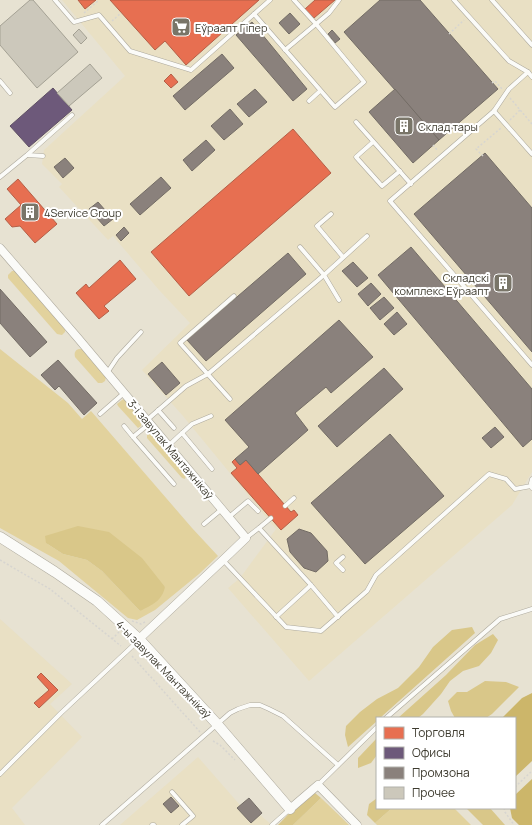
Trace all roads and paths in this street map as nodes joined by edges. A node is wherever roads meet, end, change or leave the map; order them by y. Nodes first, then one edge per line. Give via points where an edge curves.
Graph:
1 (55, 0) edge
2 (99, 0) edge
3 (270, 0) edge
4 (294, 0) edge
5 (338, 0) edge
6 (454, 0) edge
7 (492, 0) edge
8 (121, 13) dead end
9 (254, 14) junction
10 (468, 16) junction
11 (74, 22) junction
12 (316, 24) junction
13 (108, 25) junction
14 (449, 34) dead end
15 (532, 45) edge
16 (285, 50) junction
17 (528, 72) junction
18 (532, 77) edge
19 (0, 81) edge
20 (492, 83) dead end
21 (320, 90) junction
22 (10, 93) dead end
23 (506, 94) junction
24 (309, 101) dead end
25 (520, 110) junction
26 (494, 111) junction
27 (72, 115) dead end
28 (356, 122) dead end
29 (505, 124) junction
30 (532, 124) edge
31 (373, 142) junction
32 (433, 145) dead end
33 (532, 154) edge
34 (28, 155) junction
35 (43, 156) dead end
36 (443, 156) junction
37 (483, 156) dead end
38 (400, 171) junction
39 (0, 177) edge
40 (411, 184) junction
41 (330, 214) dead end
42 (367, 236) dead end
43 (300, 247) dead end
44 (0, 248) edge
45 (343, 257) junction
46 (324, 275) junction
47 (234, 296) dead end
48 (339, 300) dead end
49 (141, 332) dead end
50 (532, 366) edge
51 (107, 373) junction
52 (208, 374) junction
53 (124, 393) junction
54 (230, 399) dead end
55 (158, 410) junction
56 (100, 414) dead end
57 (211, 416) dead end
58 (148, 422) junction
59 (124, 426) dead end
60 (174, 428) dead end
61 (182, 433) junction
62 (134, 437) junction
63 (168, 446) junction
64 (212, 469) dead end
65 (532, 479) edge
66 (174, 484) dead end
67 (531, 487) edge
68 (294, 498) dead end
69 (285, 506) dead end
70 (222, 509) junction
71 (258, 511) dead end
72 (229, 517) junction
73 (271, 518) dead end
74 (204, 524) dead end
75 (258, 528) junction
76 (0, 537) edge
77 (246, 538) junction
78 (343, 557) dead end
79 (0, 560) edge
80 (223, 560) junction
81 (343, 570) dead end
82 (311, 585) junction
83 (532, 609) edge
84 (276, 617) junction
85 (338, 617) junction
86 (119, 632) dead end
87 (112, 639) junction
88 (139, 639) junction
89 (122, 646) dead end
90 (132, 656) dead end
91 (387, 717) edge
92 (217, 724) junction
93 (376, 728) edge
94 (202, 733) dead end
95 (338, 765) junction
96 (532, 772) edge
97 (0, 774) edge
98 (318, 785) junction
99 (516, 786) edge
100 (172, 792) dead end
101 (290, 809) junction
102 (504, 809) edge
103 (102, 825) edge
104 (182, 825) edge
105 (272, 825) edge
106 (357, 825) edge
107 (514, 825) edge

1 - 11 lane
2 - 11 path
3 - 9 lane
4 - 12 lane
5 - 12 lane via 329,13
6 - 10 lane
7 - 15 lane
8 - 13 path
9 - 13 lane via 190,70 130,51
9 - 16 lane
10 - 14 path
10 - 17 lane via 509,61
11 - 13 lane via 99,15
12 - 16 lane
12 - 21 lane via 364,82 335,107
16 - 21 lane
17 - 18 lane
17 - 23 lane
19 - 22 lane
20 - 23 path via 495,81
21 - 24 lane
23 - 25 path
23 - 26 lane
25 - 29 path
25 - 30 path
26 - 29 lane
26 - 36 lane
27 - 34 lane
28 - 31 lane
29 - 33 lane
29 - 37 path via 476,149
31 - 38 lane
31 - 38 lane via 356,156 382,186
32 - 36 path
34 - 35 lane
34 - 39 lane
36 - 40 lane
38 - 40 lane
40 - 50 lane via 390,201
41 - 45 lane via 317,226
42 - 45 lane
43 - 46 lane
44 - 51 street, 3-і завулак Мантажнікаў
45 - 46 lane
46 - 48 lane
46 - 52 lane
47 - 52 lane via 180,343
49 - 51 lane
51 - 53 street, 3-і завулак Мантажнікаў
52 - 54 lane
52 - 55 lane via 186,386
53 - 56 lane
53 - 58 street, 3-і завулак Мантажнікаў
55 - 58 lane
55 - 60 lane
57 - 61 lane via 192,424
58 - 62 lane
58 - 63 street, 3-і завулак Мантажнікаў
59 - 62 lane
61 - 63 lane
61 - 64 lane
62 - 66 lane
63 - 70 street, 3-і завулак Мантажнікаў
65 - 67 lane
67 - 85 lane via 515,489 506,479 489,474 376,575 368,591
68 - 69 lane
70 - 72 street, 3-і завулак Мантажнікаў
70 - 74 lane
71 - 72 lane via 248,501
72 - 77 street, 3-і завулак Мантажнікаў
73 - 75 lane
75 - 77 lane
75 - 82 lane
76 - 88 street, 4-ы завулак Мантажнікаў via 96,600
77 - 80 street
78 - 81 lane via 336,563
79 - 87 path via 50,589
80 - 84 lane
80 - 88 street
82 - 84 lane
82 - 85 lane
83 - 91 lane via 500,619
84 - 85 lane via 286,627 321,631
86 - 87 path
87 - 89 path
88 - 92 street, 4-ы завулак Мантажнікаў
88 - 97 lane
90 - 94 path
92 - 95 lane via 238,708 260,705 283,716
92 - 101 street, 4-ы завулак Мантажнікаў
92 - 103 lane
93 - 95 lane
95 - 98 lane
96 - 99 path
98 - 101 street
98 - 106 street
100 - 104 lane via 192,816
101 - 105 lane
102 - 107 path

